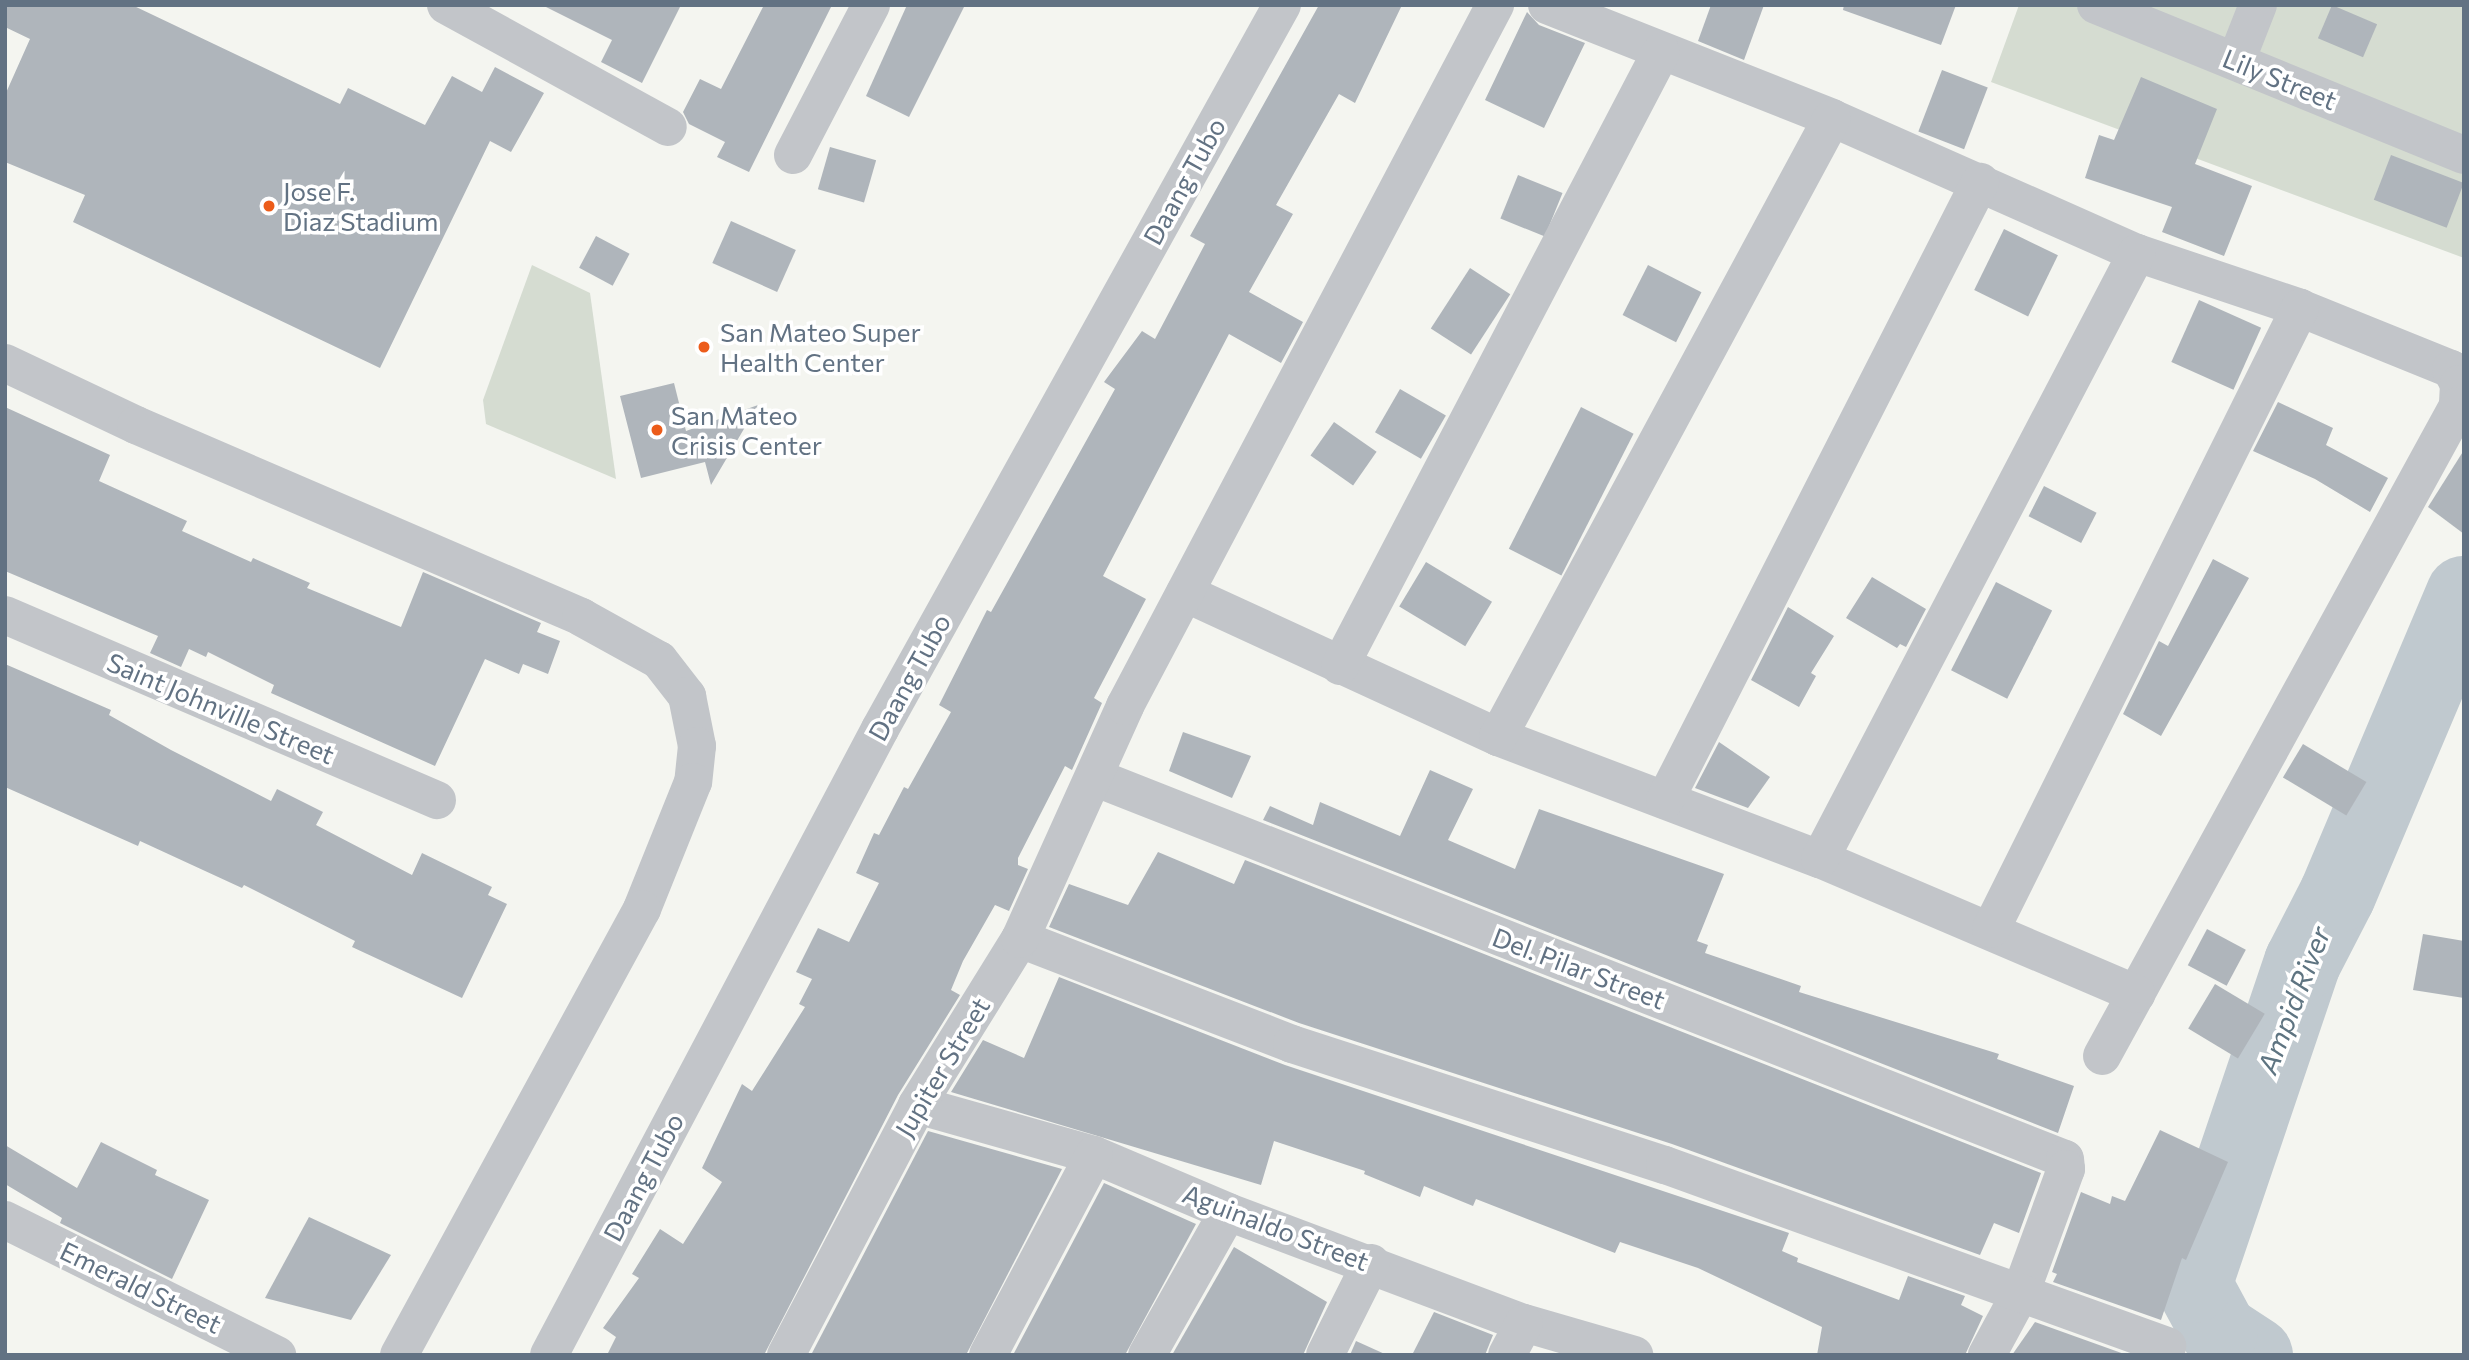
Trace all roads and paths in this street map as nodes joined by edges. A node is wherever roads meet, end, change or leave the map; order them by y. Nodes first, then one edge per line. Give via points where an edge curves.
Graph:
1 (446, 5) edge
2 (871, 5) edge
3 (1282, 5) edge
4 (1495, 5) edge
5 (1547, 5) edge
6 (2096, 5) edge
7 (2258, 5) edge
8 (1661, 52) junction
9 (2236, 61) junction
10 (1832, 118) junction
11 (668, 127) dead end
12 (793, 155) dead end
13 (2464, 155) edge
14 (1980, 182) junction
15 (2137, 253) junction
16 (2300, 308) junction
17 (5, 363) edge
18 (1185, 593) junction
19 (5, 615) edge
20 (1340, 666) junction
21 (1498, 737) junction
22 (1094, 777) junction
23 (437, 800) dead end
24 (1665, 800) junction
25 (1820, 859) junction
26 (1991, 929) junction
27 (1020, 939) junction
28 (2136, 994) junction
29 (2102, 1056) dead end
30 (916, 1105) junction
31 (1094, 1155) junction
32 (1228, 1212) junction
33 (5, 1220) edge
34 (1371, 1263) junction
35 (2021, 1292) junction
36 (1515, 1339) edge
37 (2167, 1346) dead end
38 (277, 1355) edge
39 (399, 1355) edge
40 (549, 1355) edge
41 (786, 1355) edge
42 (988, 1355) edge
43 (1147, 1355) edge
44 (1325, 1355) edge
45 (1634, 1355) edge
46 (1987, 1355) edge

1 - 11 street
2 - 12 street
3 - 40 street, Daang Tubo via 880,729
4 - 18 street, Jupiter Street
5 - 8 street
6 - 9 street, Lily Street
7 - 9 street
8 - 10 street
8 - 20 street
9 - 13 street, Lily Street
10 - 14 street
10 - 21 street
14 - 15 street
14 - 24 street
15 - 16 street
15 - 25 street
16 - 26 street
16 - 28 street via 2451,369 2459,384 2458,406
17 - 39 street via 136,425 581,617 659,660 687,696 697,746 693,782 642,909
18 - 20 street
18 - 22 street, Jupiter Street via 1125,706
19 - 23 street, Saint Johnville Street
20 - 21 street
21 - 24 street
22 - 27 street, Jupiter Street
22 - 35 street, Del. Pilar Street via 2065,1159 2066,1169
24 - 25 street
25 - 26 street
26 - 28 street
27 - 30 street, Jupiter Street
27 - 35 street via 1292,1044 1665,1165
28 - 29 street
30 - 31 street, Aguinaldo Street
30 - 41 street, Jupiter Street
31 - 32 street, Aguinaldo Street
31 - 42 street
32 - 34 street, Aguinaldo Street
32 - 43 street
33 - 38 street, Emerald Street
34 - 36 street, Aguinaldo Street
34 - 44 street
35 - 37 street
35 - 46 street
36 - 45 street, Aguinaldo Street

